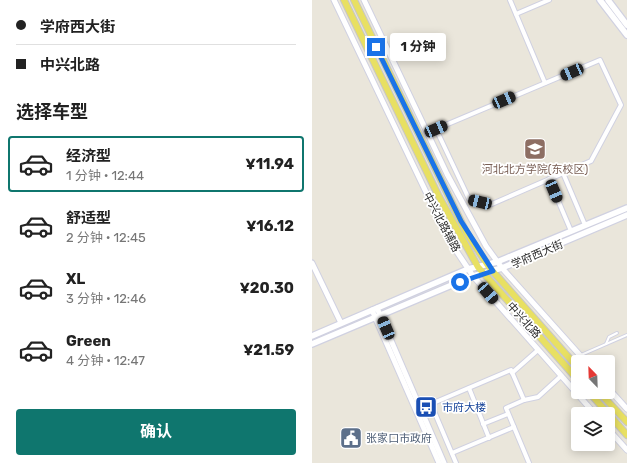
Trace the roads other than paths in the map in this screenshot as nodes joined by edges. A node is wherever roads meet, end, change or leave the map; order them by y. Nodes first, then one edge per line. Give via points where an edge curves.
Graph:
1 (334, 0) edge
2 (344, 0) edge
3 (354, 0) edge
4 (364, 0) edge
5 (510, 0) edge
6 (548, 0) edge
7 (600, 0) edge
8 (608, 0) edge
9 (516, 14) junction
10 (627, 25) edge
11 (627, 35) edge
12 (545, 83) junction
13 (563, 173) junction
14 (549, 179) junction
15 (627, 208) edge
16 (627, 215) edge
17 (585, 225) junction
18 (571, 231) junction
19 (497, 262) junction
20 (312, 263) edge
21 (488, 265) junction
22 (478, 267) junction
23 (502, 268) junction
24 (468, 269) junction
25 (493, 271) junction
26 (483, 274) junction
27 (473, 276) junction
28 (375, 309) junction
29 (378, 316) junction
30 (341, 323) junction
31 (617, 333) dead end
32 (627, 335) edge
33 (312, 336) edge
34 (312, 344) edge
35 (605, 345) junction
36 (538, 350) junction
37 (580, 355) joint
38 (571, 360) edge
39 (571, 372) edge
40 (512, 373) junction
41 (561, 376) junction
42 (469, 388) junction
43 (615, 396) edge
44 (595, 399) edge
45 (606, 399) edge
46 (524, 400) junction
47 (589, 407) edge
48 (627, 409) edge
49 (508, 414) junction
50 (627, 422) edge
51 (483, 424) junction
52 (514, 427) junction
53 (627, 435) edge
54 (615, 437) edge
55 (489, 438) junction
56 (627, 450) edge
57 (452, 453) junction
58 (439, 463) edge
59 (444, 463) edge
60 (456, 463) edge
61 (529, 463) edge

1 - 24 street, 中兴北路辅路 via 442,226
2 - 22 main road, 中兴北路 via 439,197
3 - 21 main road, 中兴北路 via 466,232
4 - 19 street via 463,207
5 - 9 street
6 - 9 street
7 - 11 main road
8 - 10 main road
9 - 12 street
12 - 13 street via 600,60 620,106 591,161
12 - 14 street via 436,129 469,199 492,204
13 - 14 street
13 - 17 street
14 - 18 street
15 - 17 main road, 学府西大街
16 - 23 main road, 学府西大街
17 - 18 main road, 学府西大街
18 - 19 main road, 学府西大街
19 - 21 main road, 学府西大街
19 - 23 street
20 - 30 street
21 - 22 main road, 学府西大街
21 - 25 main road, 中兴北路
22 - 24 main road, 学府西大街
22 - 26 main road, 中兴北路
23 - 25 main road, 学府西大街
23 - 37 street
24 - 27 street, 中兴北路辅路
24 - 28 main road, 学府西大街
25 - 26 main road, 学府西大街
25 - 38 main road, 中兴北路
26 - 27 main road, 学府西大街
26 - 39 main road, 中兴北路
27 - 29 main road, 学府西大街
27 - 36 street, 中兴北路辅路
28 - 29 street
28 - 30 main road, 学府西大街
29 - 34 main road, 学府西大街
29 - 58 street
29 - 59 street
30 - 33 main road, 学府西大街
31 - 35 lane via 608,337
32 - 35 lane
35 - 37 lane
36 - 40 street
36 - 41 street, 中兴北路辅路
40 - 42 street via 511,370
40 - 46 street
41 - 46 street via 538,397
41 - 47 street, 中兴北路辅路
42 - 51 street
42 - 57 street via 431,404
43 - 48 street
44 - 53 main road
45 - 50 main road
46 - 49 street via 506,408
49 - 51 street
49 - 52 street
51 - 55 street
52 - 55 street
52 - 61 street
54 - 56 street
55 - 57 street
57 - 60 street

